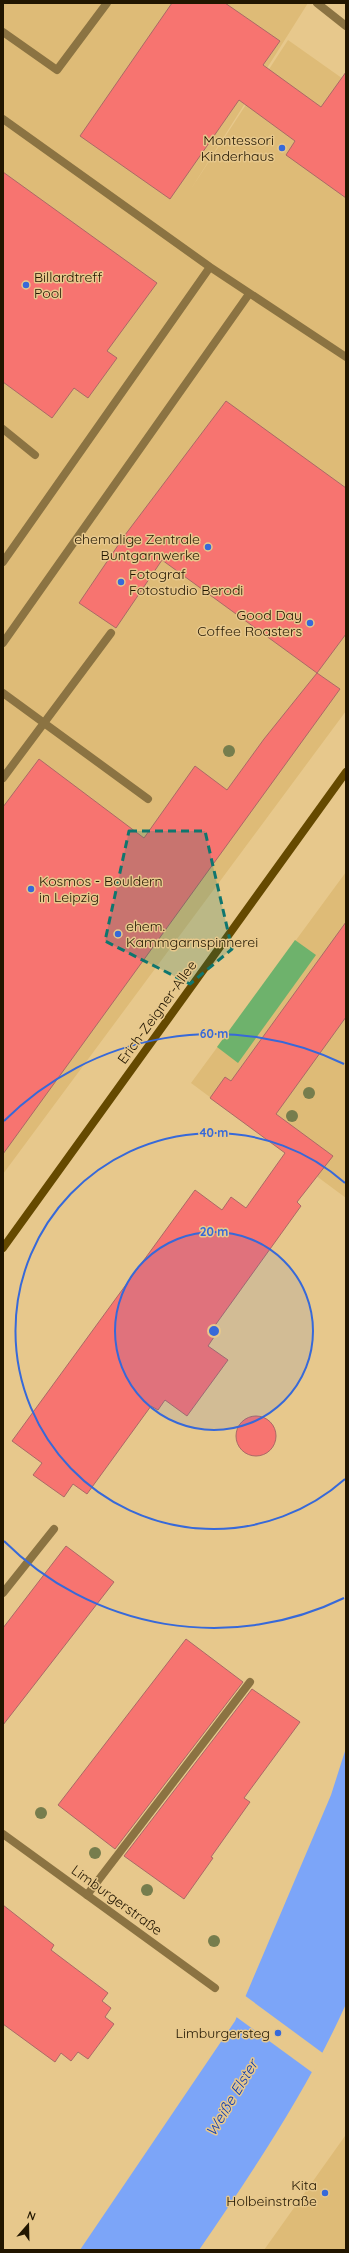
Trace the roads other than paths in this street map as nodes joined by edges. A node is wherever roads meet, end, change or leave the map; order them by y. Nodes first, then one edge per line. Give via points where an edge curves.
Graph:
1 (107, 3) edge
2 (317, 3) edge
3 (346, 26) edge
4 (3, 32) edge
5 (3, 119) edge
6 (210, 267) junction
7 (249, 294) junction
8 (346, 358) edge
9 (3, 429) edge
10 (35, 455) dead end
11 (3, 562) edge
12 (111, 633) dead end
13 (3, 643) edge
14 (3, 693) edge
15 (44, 722) junction
16 (346, 772) edge
17 (3, 778) edge
18 (148, 799) dead end
19 (3, 1248) edge
20 (54, 1529) dead end
21 (3, 1593) edge
22 (250, 1682) dead end
23 (3, 1834) edge
24 (87, 1895) junction
25 (215, 1988) dead end

1 - 4 street via 57,70
2 - 3 street
5 - 6 street
6 - 7 street
6 - 11 street
7 - 8 street
7 - 13 street
9 - 10 street
12 - 15 street
14 - 15 street
15 - 17 street
15 - 18 street
16 - 19 street, Erich-Zeigner-Allee
20 - 21 street
22 - 24 street
23 - 24 street, Limburgerstraße
24 - 25 street, Limburgerstraße

